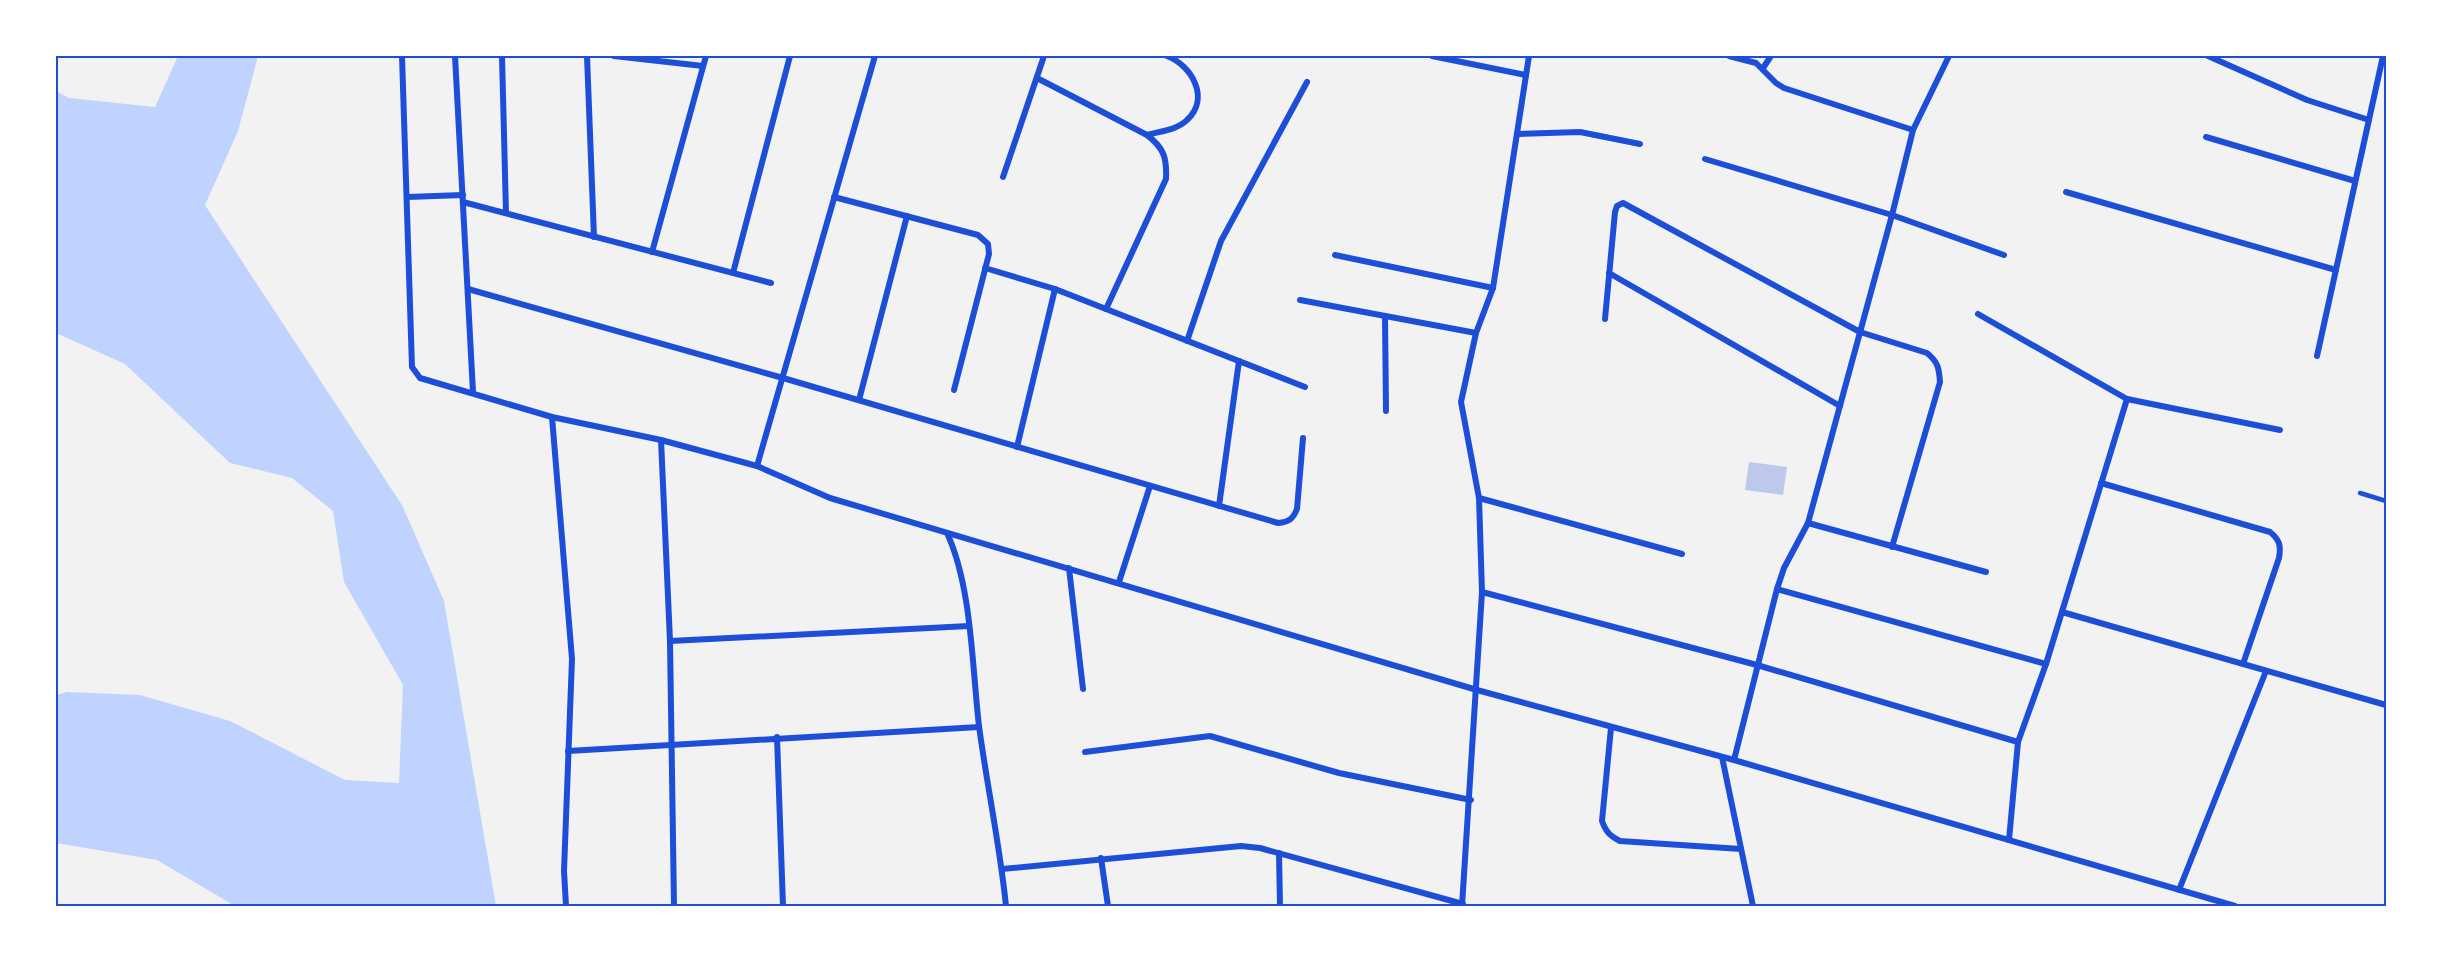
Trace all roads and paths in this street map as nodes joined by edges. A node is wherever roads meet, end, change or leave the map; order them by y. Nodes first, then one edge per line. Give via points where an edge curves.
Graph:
1 (402, 56) edge
2 (455, 56) edge
3 (502, 56) edge
4 (587, 56) edge
5 (614, 56) edge
6 (706, 56) edge
7 (790, 56) edge
8 (875, 56) edge
9 (1044, 56) edge
10 (1167, 56) edge
11 (1432, 56) edge
12 (1529, 56) edge
13 (1729, 56) edge
14 (1770, 56) edge
15 (1949, 56) edge
16 (2208, 56) edge
17 (2383, 56) edge
18 (703, 66) junction
19 (1763, 68) junction
20 (1526, 75) junction
21 (1036, 78) junction
22 (1307, 82) dead end
23 (2369, 120) junction
24 (1913, 130) junction
25 (1517, 134) junction
26 (1147, 135) junction
27 (2206, 137) dead end
28 (1640, 144) dead end
29 (1705, 159) dead end
30 (1003, 177) dead end
31 (2355, 181) junction
32 (2066, 192) dead end
33 (407, 197) junction
34 (834, 197) junction
35 (463, 199) junction
36 (506, 213) junction
37 (1893, 215) junction
38 (907, 216) junction
39 (594, 237) junction
40 (652, 252) junction
41 (1335, 255) dead end
42 (2004, 255) dead end
43 (985, 268) junction
44 (2336, 270) junction
45 (733, 273) junction
46 (1609, 273) junction
47 (771, 283) dead end
48 (1493, 288) junction
49 (468, 289) junction
50 (1055, 289) junction
51 (1300, 300) dead end
52 (1106, 309) junction
53 (1978, 314) dead end
54 (1385, 316) junction
55 (1605, 319) dead end
56 (1860, 332) junction
57 (1476, 333) junction
58 (1187, 341) junction
59 (2317, 356) dead end
60 (1239, 361) junction
61 (783, 378) junction
62 (1305, 387) dead end
63 (954, 390) dead end
64 (473, 392) junction
65 (2127, 399) junction
66 (859, 400) junction
67 (1840, 406) junction
68 (1386, 411) dead end
69 (552, 417) junction
70 (2280, 430) dead end
71 (1303, 438) dead end
72 (661, 440) junction
73 (1017, 447) junction
74 (758, 466) junction
75 (2101, 483) junction
76 (1150, 486) junction
77 (2360, 493) dead end
78 (1479, 498) junction
79 (2386, 501) edge
80 (1220, 506) junction
81 (1808, 523) junction
82 (947, 533) junction
83 (1892, 547) junction
84 (1682, 554) dead end
85 (1070, 568) junction
86 (1986, 572) dead end
87 (1119, 582) junction
88 (1777, 589) junction
89 (1482, 592) junction
90 (2062, 612) junction
91 (969, 626) junction
92 (670, 641) junction
93 (2046, 664) junction
94 (2243, 664) junction
95 (1757, 665) junction
96 (2266, 671) junction
97 (1083, 689) dead end
98 (1477, 690) junction
99 (2386, 705) edge
100 (979, 727) junction
101 (1611, 728) junction
102 (777, 737) junction
103 (2018, 742) junction
104 (670, 744) junction
105 (568, 751) junction
106 (1085, 752) dead end
107 (1722, 757) junction
108 (1734, 760) junction
109 (1471, 800) junction
110 (2009, 840) junction
111 (1741, 849) junction
112 (1279, 853) junction
113 (1101, 858) junction
114 (1002, 869) junction
115 (2179, 890) junction
116 (1462, 905) edge
117 (566, 906) edge
118 (674, 906) edge
119 (783, 906) edge
120 (1006, 906) edge
121 (1108, 906) edge
122 (1280, 906) edge
123 (1753, 906) edge
124 (2235, 906) edge

1 - 33 street
2 - 35 street
3 - 36 street
4 - 39 street
5 - 18 street
6 - 18 street
7 - 45 street
8 - 34 street
9 - 21 street
10 - 26 street via 1185,65 1192,74 1196,100 1189,119 1177,128
11 - 20 street
12 - 20 street
13 - 19 street
14 - 19 street
15 - 24 street
16 - 23 street via 2307,100
17 - 23 street
18 - 40 street
19 - 24 street via 1784,88
20 - 25 street
21 - 26 street
21 - 30 street
22 - 58 street via 1221,241
23 - 31 street
24 - 37 street
25 - 28 street via 1580,132
25 - 48 street
26 - 52 street via 1164,151 1166,179
27 - 31 street
29 - 37 street
31 - 44 street
32 - 44 street
33 - 35 street
33 - 64 street via 412,367 420,378
34 - 38 street
34 - 61 street
35 - 36 street
35 - 49 street
36 - 39 street
37 - 42 street
37 - 56 street
38 - 43 street via 984,239 989,254
38 - 66 street
39 - 40 street
40 - 45 street
41 - 48 street
43 - 50 street
43 - 63 street
44 - 59 street
45 - 47 street
46 - 55 street
46 - 56 street via 1615,212 1623,203
46 - 67 street
48 - 57 street
49 - 61 street
49 - 64 street
50 - 52 street
50 - 73 street
51 - 54 street
52 - 58 street
53 - 65 street
54 - 57 street
54 - 68 street
56 - 67 street
56 - 83 street via 1927,354 1939,368 1940,382
57 - 78 street via 1461,402
58 - 60 street
60 - 62 street
60 - 80 street
61 - 66 street
61 - 74 street
64 - 69 street
65 - 70 street
65 - 75 street
66 - 73 street
67 - 81 street
69 - 72 street
69 - 105 street via 572,659
71 - 80 street via 1294,517 1278,524
72 - 74 street
72 - 92 street
73 - 76 street
74 - 82 street via 830,498
75 - 90 street
75 - 94 street via 2270,532 2277,538 2281,546 2279,558
76 - 80 street
76 - 87 street
77 - 79 lane
78 - 84 street
78 - 89 street
81 - 83 street
81 - 88 street
82 - 85 street
82 - 91 street via 956,553
83 - 86 street
85 - 87 street
85 - 97 street
87 - 98 street
88 - 93 street
88 - 95 street
89 - 95 street
89 - 98 street
90 - 93 street
90 - 94 street
91 - 92 street
91 - 100 street
92 - 104 street
93 - 103 street
94 - 96 street
95 - 103 street
95 - 108 street
96 - 99 street
96 - 115 street
98 - 101 street
98 - 109 street
100 - 102 street
100 - 114 street
101 - 107 street
101 - 111 street via 1602,821 1612,837 1620,841
102 - 104 street
102 - 119 street
103 - 110 street
104 - 105 street
104 - 118 street
105 - 117 street
106 - 109 street via 1200,737 1223,738 1339,773
107 - 108 street
107 - 111 street
108 - 110 street
109 - 116 street
110 - 115 street
111 - 123 street
112 - 113 street via 1226,845
112 - 116 street
112 - 122 street
113 - 114 street
113 - 121 street
114 - 120 street
115 - 124 street

